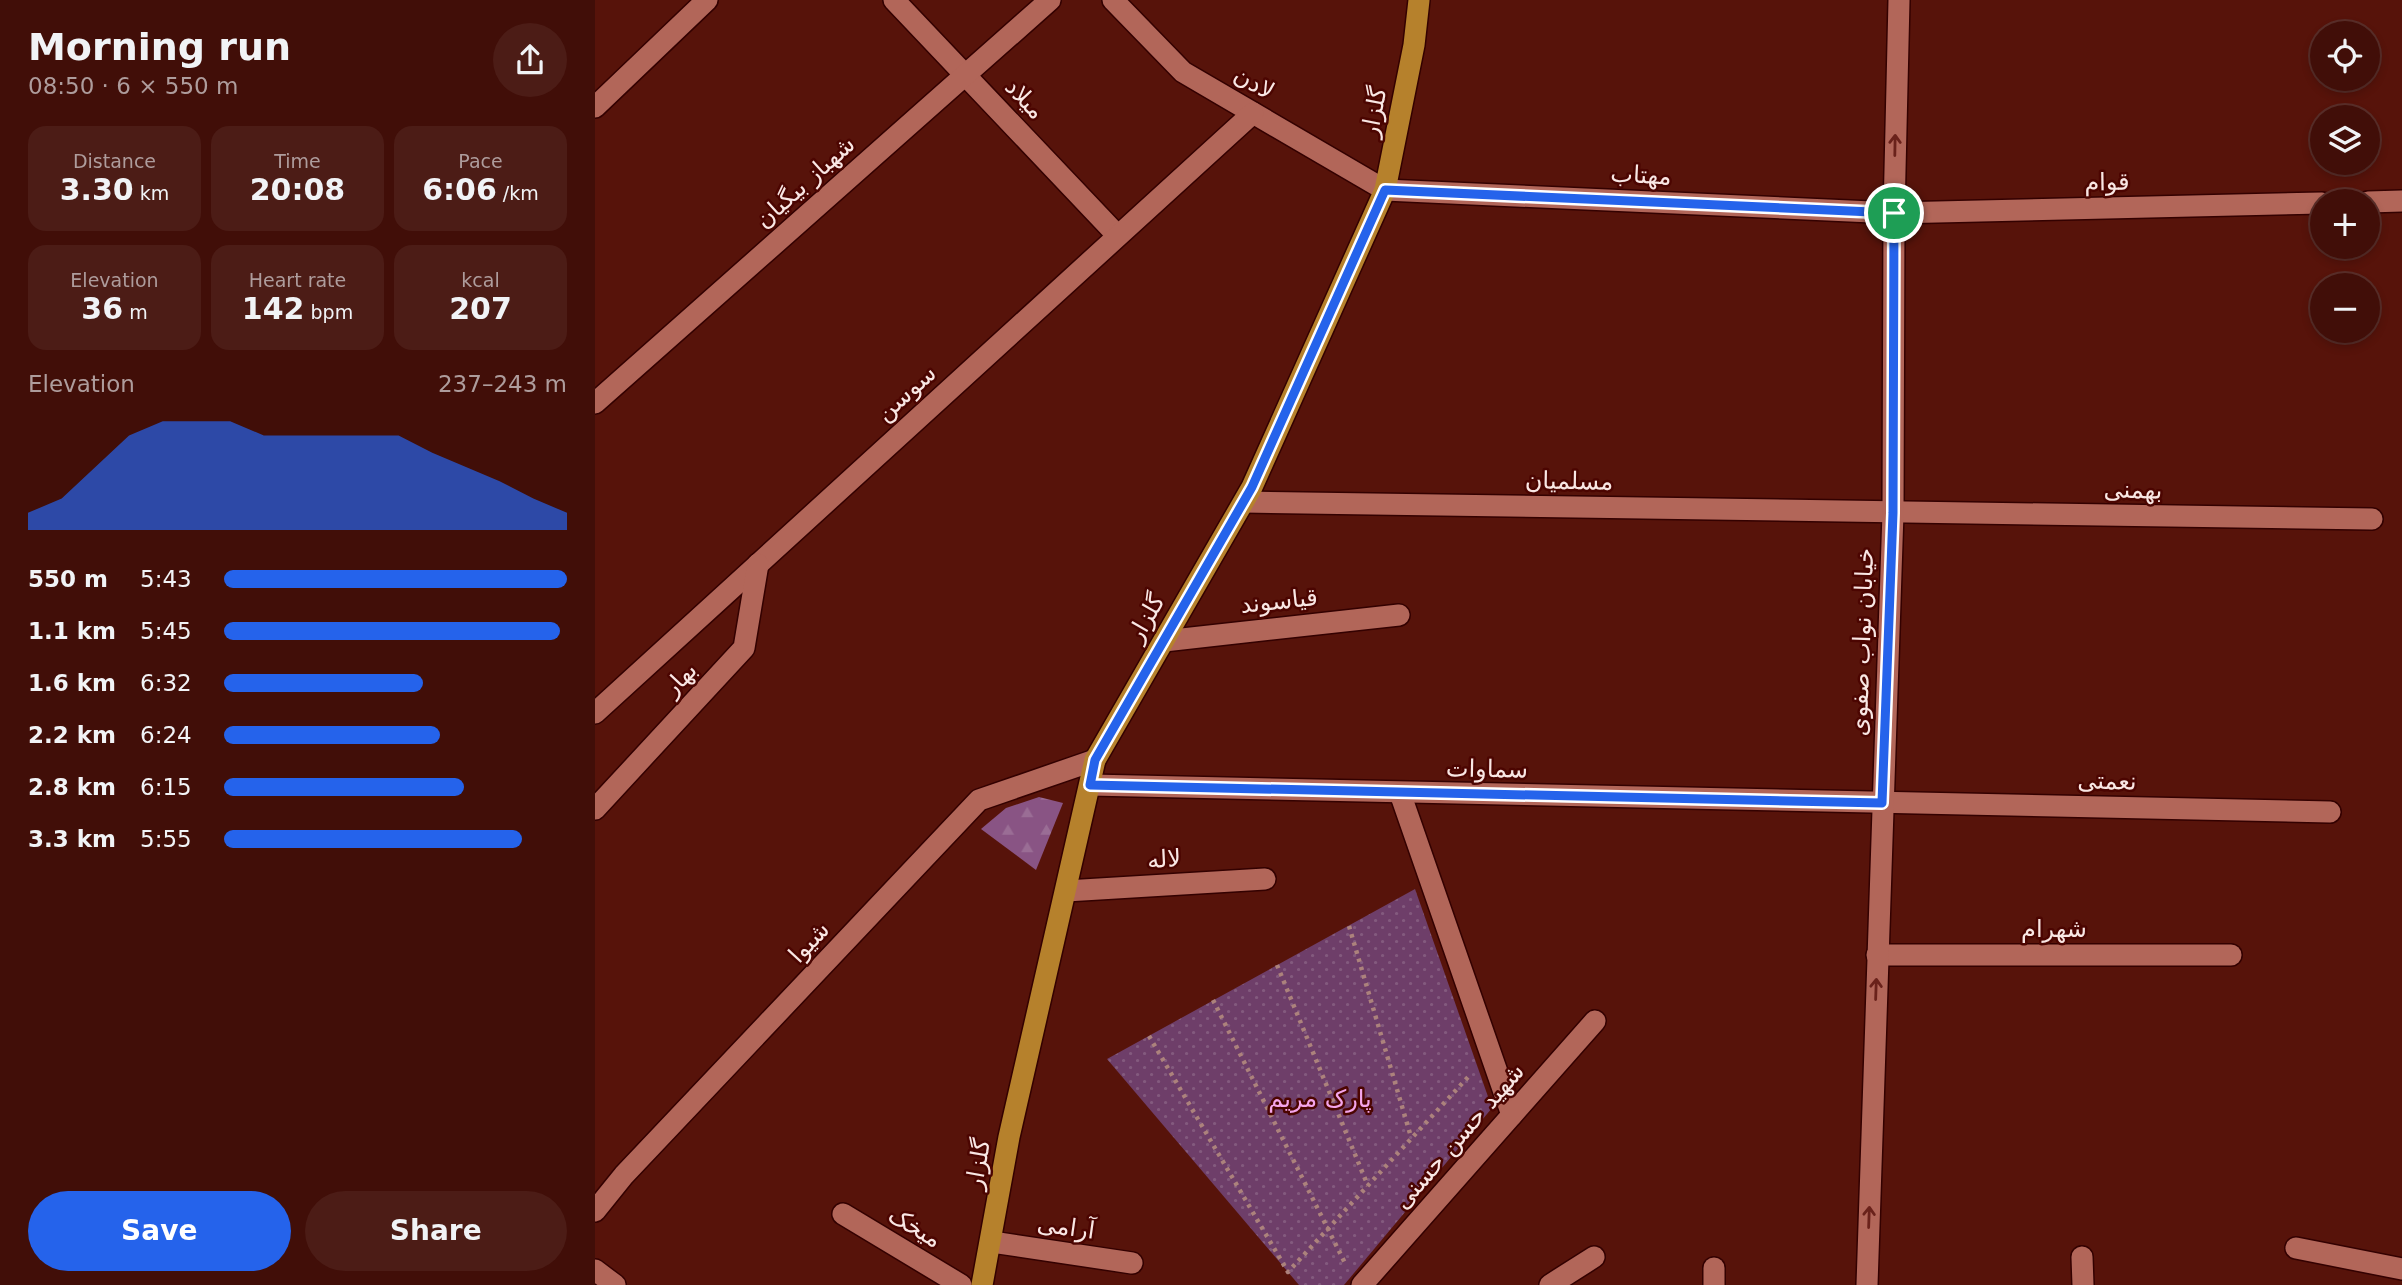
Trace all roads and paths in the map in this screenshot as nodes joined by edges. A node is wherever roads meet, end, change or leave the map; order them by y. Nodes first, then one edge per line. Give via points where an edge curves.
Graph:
1 (707, 0) edge
2 (894, 0) edge
3 (1049, 0) edge
4 (1113, 0) edge
5 (1419, 0) edge
6 (1899, 0) edge
7 (966, 75) junction
8 (595, 107) edge
9 (1253, 113) junction
10 (1385, 190) junction
11 (2402, 201) edge
12 (2380, 202) edge
13 (2310, 203) edge
14 (1894, 213) junction
15 (1117, 235) junction
16 (595, 403) edge
17 (1244, 502) junction
18 (1893, 513) junction
19 (2372, 519) dead end
20 (758, 564) junction
21 (1399, 615) dead end
22 (1164, 640) junction
23 (595, 713) edge
24 (1095, 760) junction
25 (1090, 785) junction
26 (1400, 793) junction
27 (1882, 803) junction
28 (595, 809) edge
29 (2330, 812) dead end
30 (1265, 879) dead end
31 (1066, 891) junction
32 (1349, 926) dead end
33 (2231, 955) dead end
34 (1877, 956) junction
35 (1277, 965) dead end
36 (1213, 1000) dead end
37 (1595, 1021) dead end
38 (1149, 1036) dead end
39 (1491, 1055) junction
40 (1512, 1115) junction
41 (1412, 1138) junction
42 (1368, 1186) junction
43 (595, 1211) edge
44 (843, 1214) dead end
45 (1328, 1228) junction
46 (992, 1242) junction
47 (2296, 1248) dead end
48 (1594, 1257) dead end
49 (2082, 1257) dead end
50 (1132, 1263) dead end
51 (2402, 1269) edge
52 (595, 1270) edge
53 (1356, 1281) edge
54 (615, 1285) edge
55 (961, 1285) edge
56 (982, 1285) edge
57 (1550, 1285) edge
58 (1867, 1285) edge
59 (2083, 1285) edge

1 - 8 street
2 - 7 street, میلاد
3 - 7 street, شهباز بیگیان
4 - 9 street, لادن via 1183,72
5 - 10 main road, گلزار
14 -> 6 street, خیابان نواب صفوی
7 - 15 street, میلاد
7 - 16 street, شهباز بیگیان
9 - 10 street, لادن
9 - 15 street, سوسن
10 - 14 street, مهتاب
10 - 17 main road, گلزار
11 - 12 street
13 - 14 street, قوام
14 - 18 street, خیابان نواب صفوی
15 - 20 street, سوسن
17 - 18 street, مسلمیان
17 - 22 main road, گلزار
18 - 19 street, بهمنی
18 - 27 street, خیابان نواب صفوی
20 - 23 street, سوسن
20 - 28 street, بهار via 744,648
21 - 22 street, قیاسوند
22 - 24 main road, گلزار
24 - 25 main road, گلزار
24 - 43 street, شیوا via 979,800
25 - 26 street, سماوات
25 - 31 main road, گلزار
26 - 27 street, سماوات
26 - 39 street
27 - 29 street, نعمتی
27 - 34 street, خیابان نواب صفوی
30 - 31 street, لاله
31 - 46 main road, گلزار via 1009,1136
32 - 41 path
33 - 34 street, شهرام
58 -> 34 street, خیابان نواب صفوی
35 - 42 path
36 - 45 path
37 - 40 street, شهید حسن حسنی
38 - 45 path via 1288,1272
39 - 40 street
39 - 41 path
40 - 53 street, شهید حسن حسنی
41 - 42 path
42 - 45 path
44 - 55 street, میخک
45 - 53 path
46 - 50 street, آرامی
46 - 56 main road, گلزار
47 - 51 street
48 - 57 street
49 - 59 street
52 - 54 street

